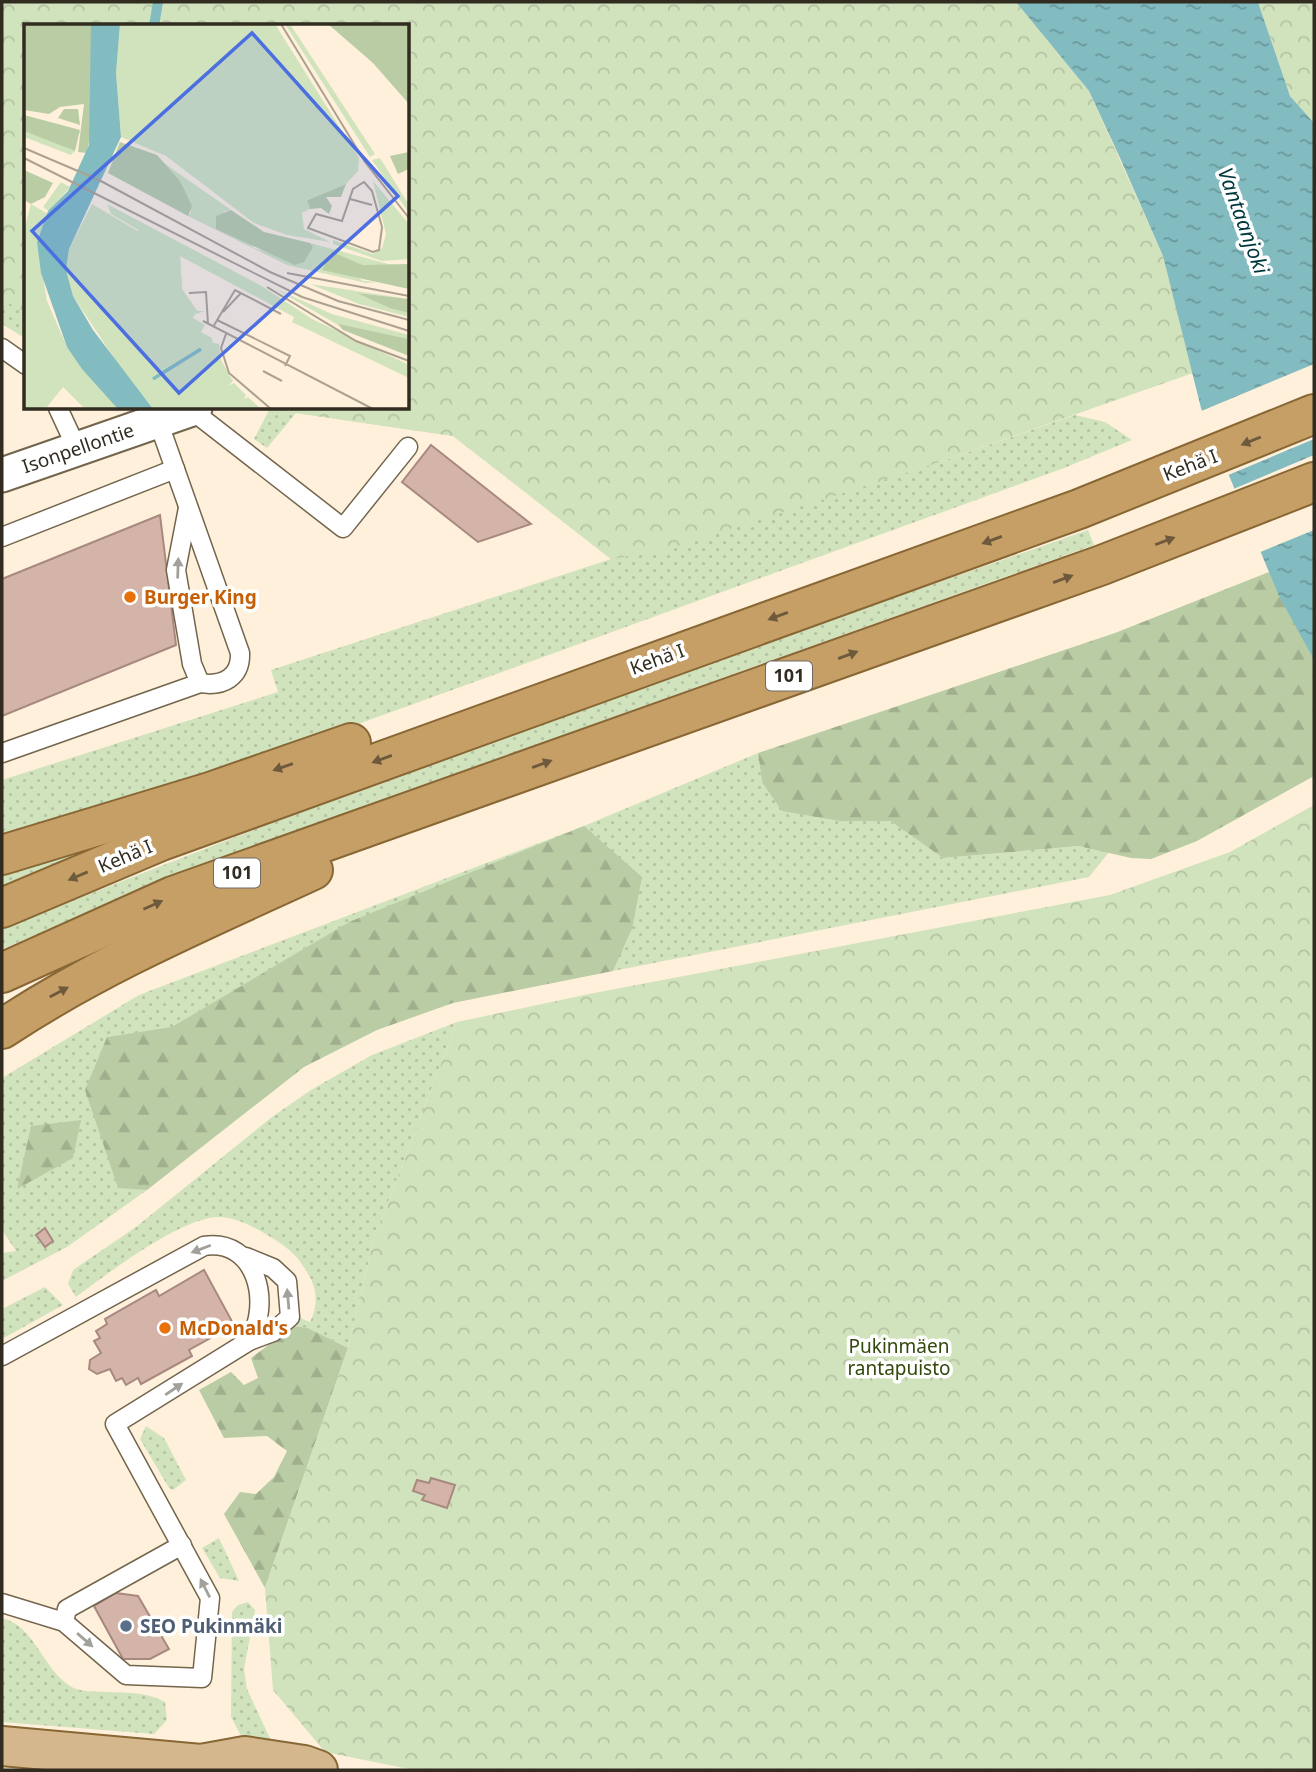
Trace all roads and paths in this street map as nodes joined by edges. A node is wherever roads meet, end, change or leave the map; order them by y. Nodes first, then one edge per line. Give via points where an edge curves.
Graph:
1 (2, 348) edge
2 (24, 364) edge
3 (59, 410) edge
4 (189, 410) edge
5 (193, 410) edge
6 (1314, 414) edge
7 (158, 421) junction
8 (408, 447) dead end
9 (77, 449) junction
10 (175, 469) junction
11 (2, 475) edge
12 (1314, 482) edge
13 (188, 506) junction
14 (2, 537) edge
15 (200, 683) junction
16 (538, 702) junction
17 (2, 753) edge
18 (477, 787) junction
19 (2, 855) edge
20 (2, 908) edge
21 (2, 973) edge
22 (2, 1029) edge
23 (246, 1257) junction
24 (248, 1341) junction
25 (2, 1356) edge
26 (182, 1545) junction
27 (2, 1603) edge
28 (64, 1622) junction
29 (2, 1746) edge
30 (208, 1767) edge
31 (318, 1770) edge

1 - 2 lane
3 - 9 lane
4 - 7 street, Isonpellontie
5 - 8 lane via 343,528
6 -> 16 highway, Kehä I via 1079,509
7 - 9 street, Isonpellontie
7 - 10 lane
9 - 11 street, Isonpellontie
10 - 13 lane
10 - 14 lane
18 -> 12 highway, 101 via 1101,565
15 -> 13 lane via 192,664 176,570
13 - 15 lane via 240,653 235,674 214,685
15 - 17 lane
16 -> 19 highway via 394,728 210,793
16 -> 20 highway, Kehä I via 161,841
21 -> 18 highway, 101 via 173,896
22 -> 18 highway via 50,997 168,935 312,871
23 - 24 lane via 260,1305 259,1321
24 -> 23 lane via 273,1332 290,1317 287,1281 272,1268
23 -> 25 lane via 218,1243 204,1246
26 -> 24 lane via 116,1424
26 - 28 lane via 67,1609
28 -> 26 lane via 126,1675 202,1678 210,1598
27 - 28 lane
29 - 30 main road
30 - 31 main road via 245,1756

